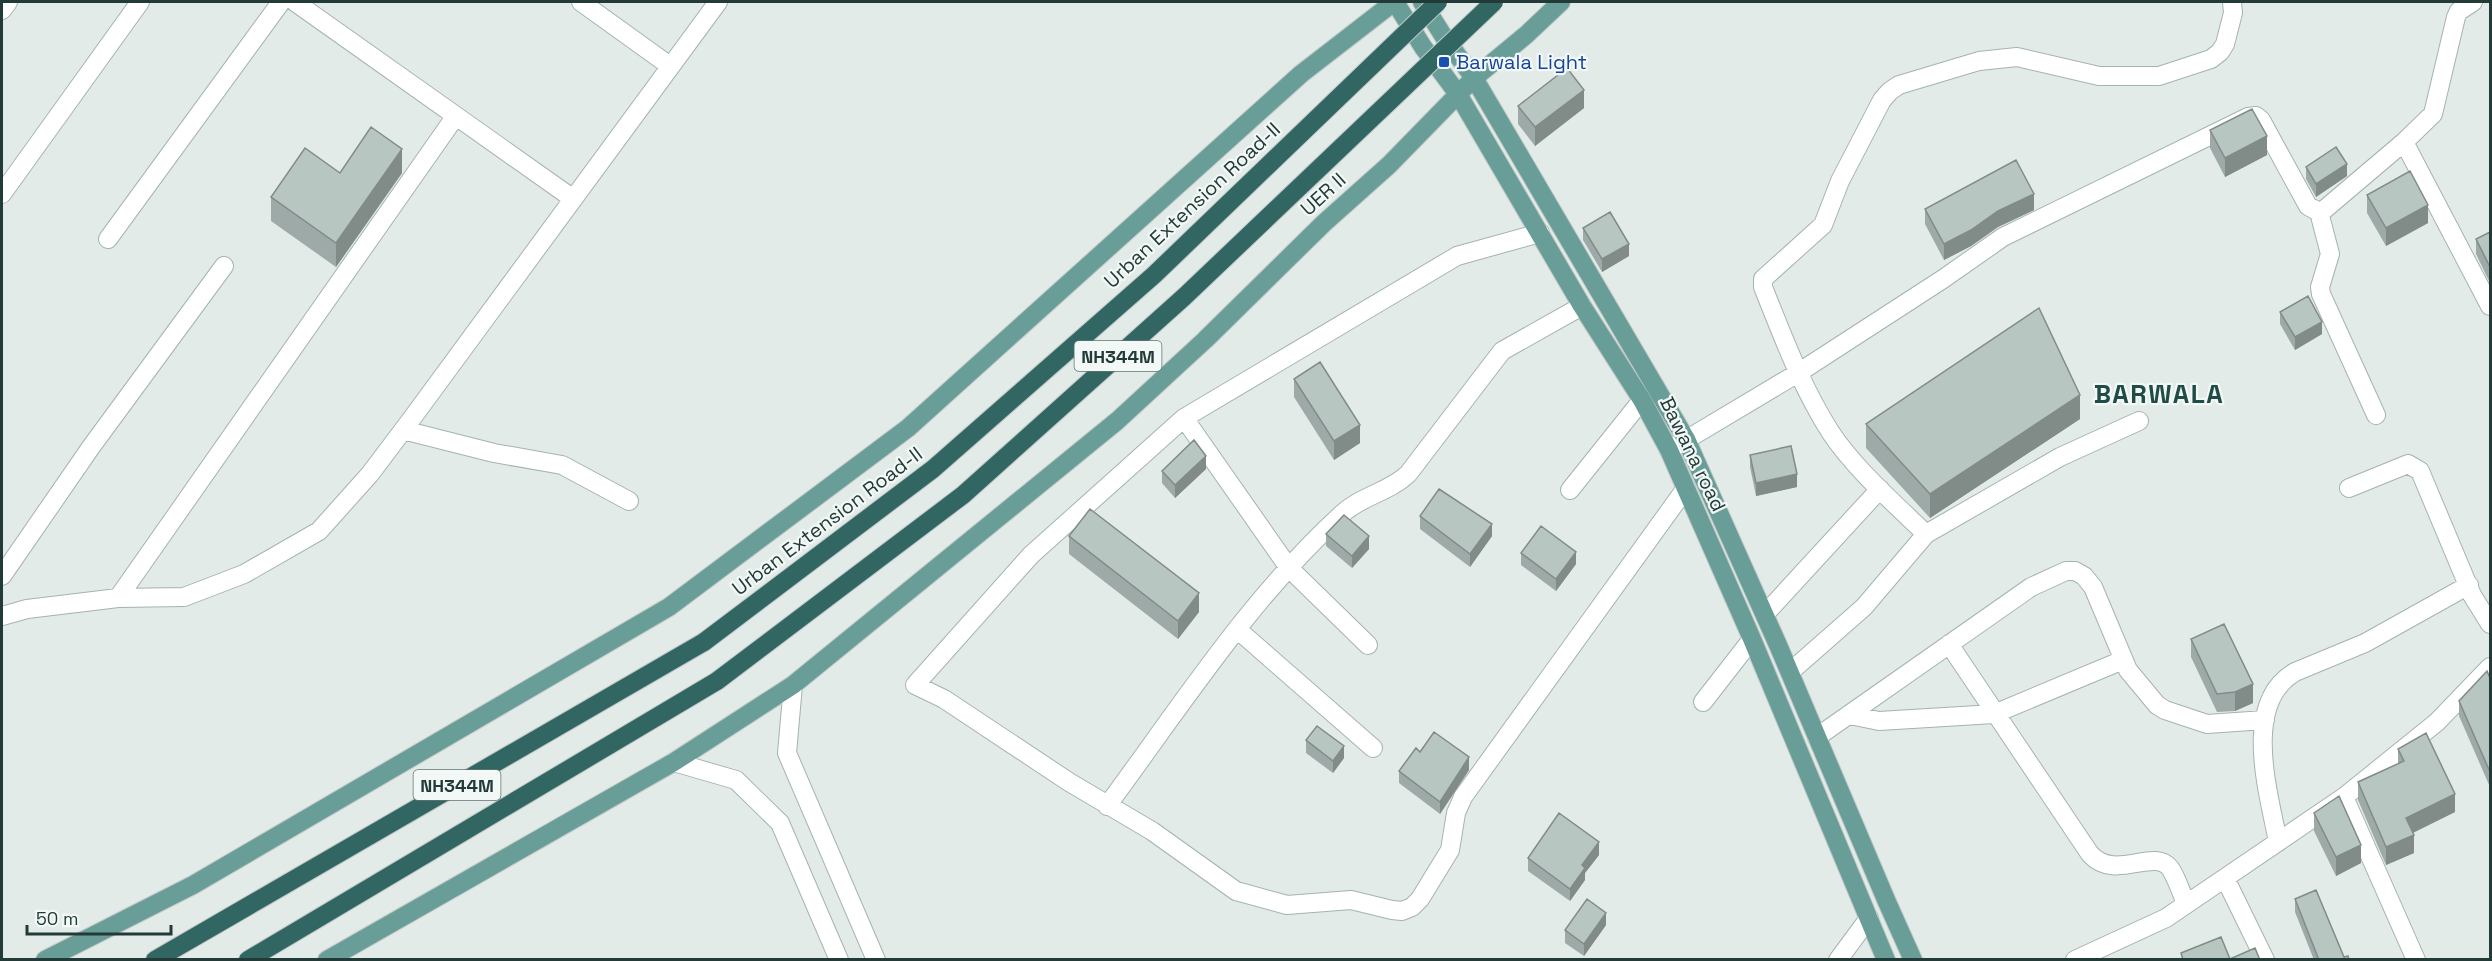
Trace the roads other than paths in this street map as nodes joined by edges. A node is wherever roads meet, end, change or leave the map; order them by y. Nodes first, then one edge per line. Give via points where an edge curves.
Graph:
1 (8, 2) edge
2 (140, 2) edge
3 (281, 2) edge
4 (295, 2) edge
5 (581, 2) edge
6 (718, 2) edge
7 (1394, 2) edge
8 (1422, 2) edge
9 (1438, 2) edge
10 (1494, 2) edge
11 (1561, 2) edge
12 (2232, 2) edge
13 (2473, 2) edge
14 (2, 10) edge
15 (670, 66) junction
16 (1473, 78) junction
17 (1458, 94) junction
18 (455, 117) junction
19 (2404, 142) junction
20 (2, 194) edge
21 (572, 198) junction
22 (2319, 212) junction
23 (1540, 234) junction
24 (108, 239) dead end
25 (224, 266) dead end
26 (1582, 306) junction
27 (2490, 306) edge
28 (1798, 373) junction
29 (1642, 400) junction
30 (2376, 415) dead end
31 (1184, 418) junction
32 (2139, 421) dead end
33 (403, 430) junction
34 (1686, 439) junction
35 (1669, 450) junction
36 (1686, 488) junction
37 (2349, 488) dead end
38 (1880, 489) junction
39 (1570, 490) dead end
40 (629, 501) dead end
41 (1926, 534) junction
42 (1289, 567) junction
43 (2, 576) edge
44 (2469, 585) junction
45 (118, 598) junction
46 (1765, 614) junction
47 (2, 616) edge
48 (2490, 624) edge
49 (1238, 630) junction
50 (1752, 639) junction
51 (1948, 644) junction
52 (1368, 645) dead end
53 (2123, 660) junction
54 (2490, 668) edge
55 (1790, 672) junction
56 (793, 685) junction
57 (1703, 702) dead end
58 (1850, 714) junction
59 (1994, 714) junction
60 (2265, 720) junction
61 (1817, 737) junction
62 (1373, 748) dead end
63 (674, 762) junction
64 (2344, 797) junction
65 (1107, 806) junction
66 (2278, 842) junction
67 (2225, 878) junction
68 (2186, 903) junction
69 (1869, 918) junction
70 (45, 960) edge
71 (156, 960) edge
72 (248, 960) edge
73 (327, 960) edge
74 (839, 960) edge
75 (876, 960) edge
76 (1838, 960) edge
77 (1886, 960) edge
78 (1913, 960) edge
79 (2075, 960) edge
80 (2265, 960) edge
81 (2416, 960) edge

1 - 14 street
2 - 20 street
3 - 24 street
4 - 18 street
5 - 15 street
6 - 15 street
7 - 17 main road, Bawana road
7 - 70 main road via 1301,74 908,428 669,607 193,885
8 - 16 main road, Bawana road
9 - 71 highway, Urban Extension Road-II / NH344M, bridge via 1154,275 933,469 704,642
10 - 72 highway, NH344M, bridge via 1184,297 963,495 717,681
11 - 16 main road, UER II
12 - 28 street via 2233,13 2220,52 2211,59 2159,76 2099,76 2017,57 1979,61 1890,91 1840,181 1823,225 1763,279
13 - 19 street via 2456,17 2433,114
15 - 21 street
16 - 17 main road, UER II
16 - 34 main road, Bawana road
17 - 23 main road, Bawana road
17 - 56 main road, UER II via 1389,165 1117,421
18 - 21 street
18 - 45 street
19 - 22 street
19 - 27 street
21 - 33 street
22 - 28 street via 2308,206 2261,120 2248,117 2003,237
22 - 30 street via 2330,254 2321,294
23 - 26 main road, Bawana road
23 - 31 street via 1457,256
25 - 43 street
26 - 29 main road, Bawana road
26 - 42 street via 1502,351 1408,474 1400,482 1352,505
28 - 34 street
28 - 38 street via 1832,433
29 - 35 main road, Bawana road
29 - 39 street
31 - 42 street
31 - 65 street via 1031,555 915,685 944,699
32 - 41 street via 2060,457
33 - 40 street via 562,465
33 - 45 street via 370,474 308,539 244,574 197,593 184,597
34 - 35 street
34 - 46 main road, Bawana road
35 - 36 main road, Bawana road
36 - 50 main road, Bawana road
36 - 65 street via 1463,797 1450,850 1412,906 1392,910 1351,900 1287,905 1248,896 1221,882 1152,831
37 - 44 street via 2402,466 2415,466
38 - 41 street
38 - 46 street
41 - 55 street via 1863,607
42 - 49 street
42 - 52 street
44 - 48 street
44 - 60 street via 2365,643 2286,677 2275,691
45 - 47 street via 27,609
46 - 55 main road, Bawana road
49 - 62 street
49 - 65 street
50 - 57 street
50 - 69 main road, Bawana road
51 - 53 street via 2018,595 2066,571 2075,571 2092,587
51 - 58 street
51 - 59 street
53 - 59 street
53 - 60 street via 2146,694 2165,710 2207,724
54 - 64 street via 2437,722
55 - 61 main road, Bawana road
56 - 63 main road, UER II
56 - 75 street via 787,753
58 - 59 street via 1879,721
58 - 61 street
59 - 68 street via 2097,862 2115,866 2163,862 2170,868
60 - 66 street via 2261,754
61 - 78 main road, Bawana road
63 - 73 main road, UER II
63 - 74 street via 736,780 780,823
64 - 66 street
64 - 81 street
66 - 67 street
67 - 68 street
67 - 80 street
68 - 79 street via 2152,926
69 - 76 street
69 - 77 main road, Bawana road

